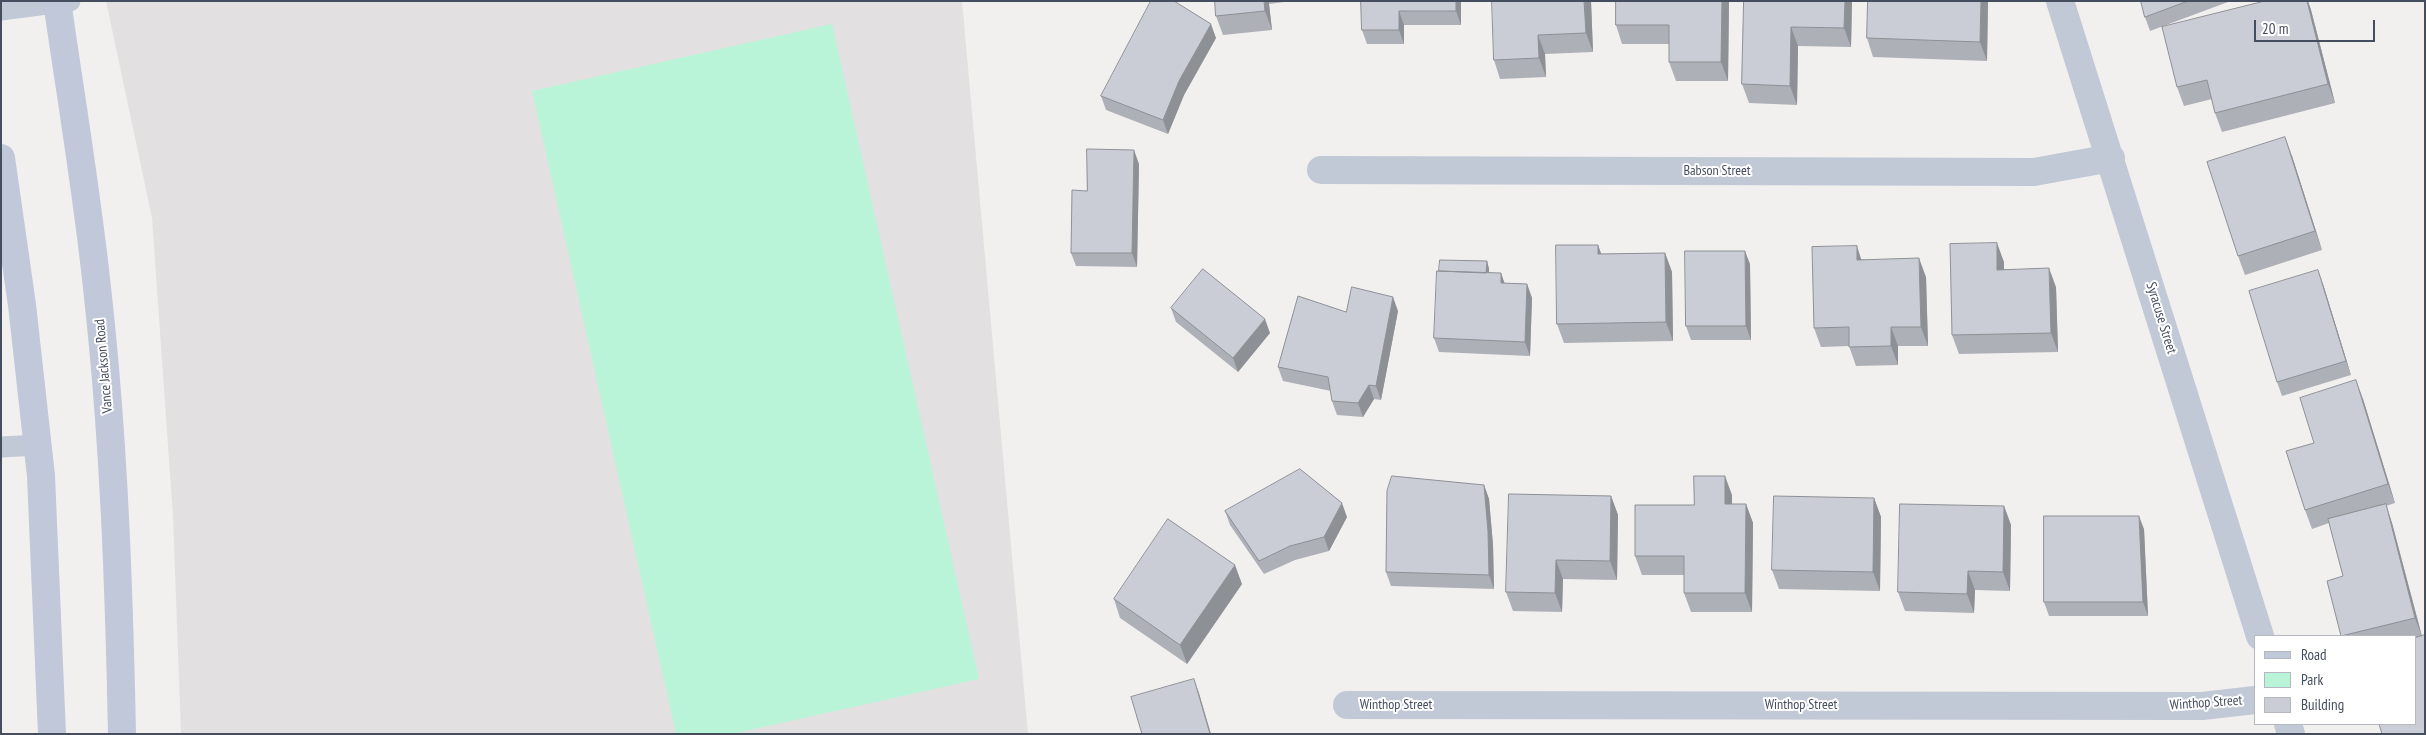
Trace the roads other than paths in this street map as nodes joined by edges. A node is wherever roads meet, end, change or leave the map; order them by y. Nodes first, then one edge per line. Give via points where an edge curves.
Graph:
1 (2060, 1) edge
2 (61, 2) edge
3 (1, 10) edge
4 (1, 158) edge
5 (2111, 158) junction
6 (1321, 170) dead end
7 (38, 445) junction
8 (1, 447) edge
9 (2260, 635) edge
10 (2254, 700) edge
11 (1347, 705) dead end
12 (52, 734) edge
13 (122, 734) edge

1 - 5 street, Syracuse Street
2 - 3 lane
2 - 13 main road, Vance Jackson Road via 98,296 112,472
4 - 7 main road
5 - 6 street, Babson Street via 2034,172
5 - 9 street, Syracuse Street
7 - 8 lane
7 - 12 main road
10 - 11 street, Winthop Street via 2202,706

